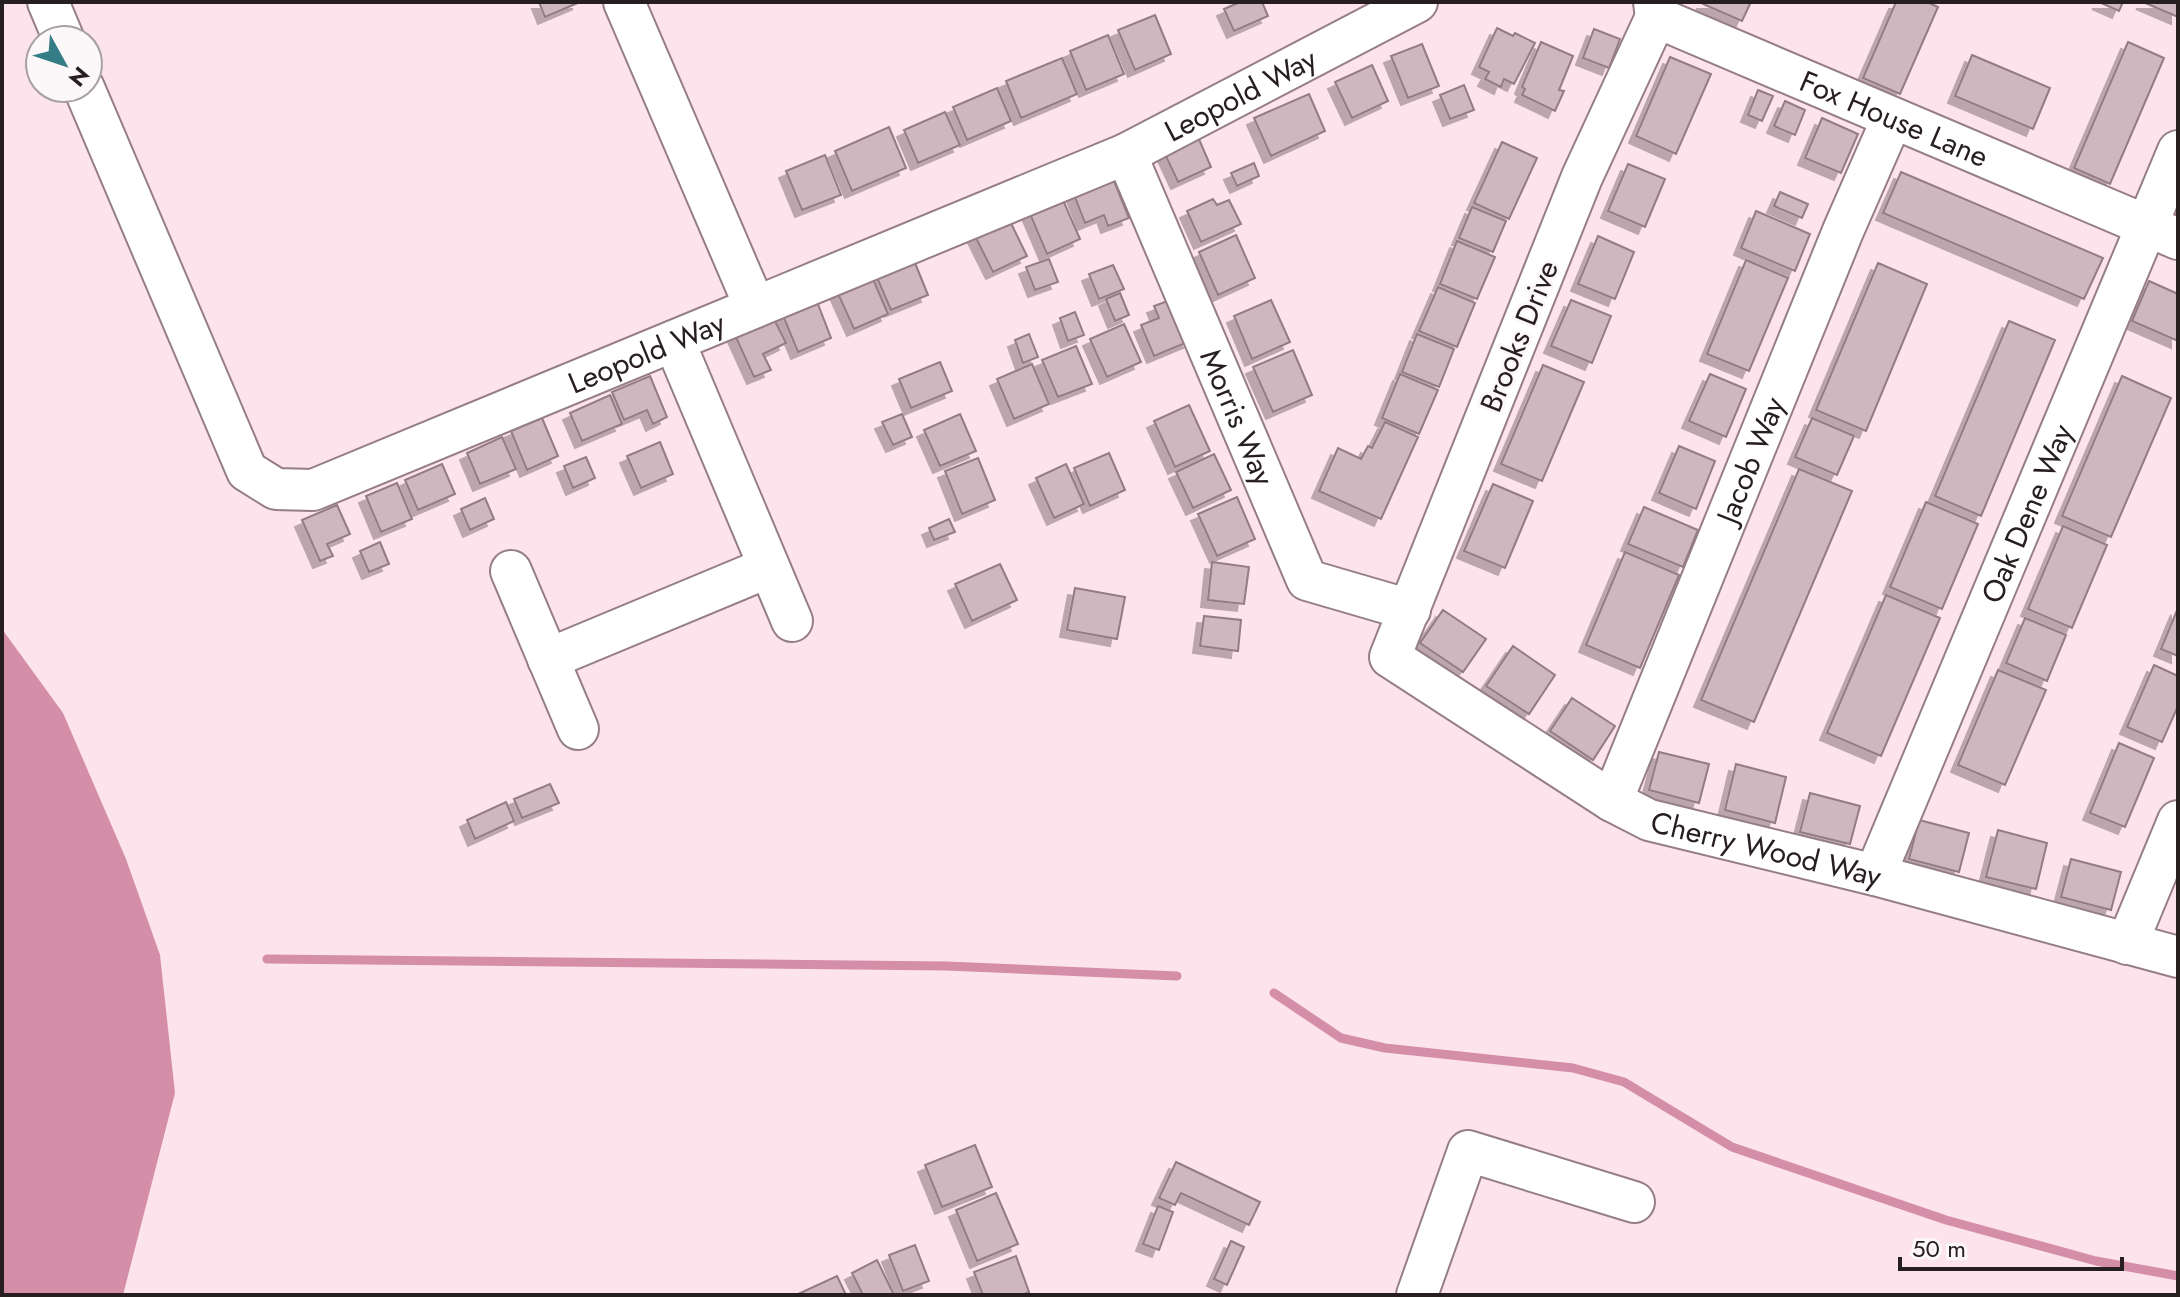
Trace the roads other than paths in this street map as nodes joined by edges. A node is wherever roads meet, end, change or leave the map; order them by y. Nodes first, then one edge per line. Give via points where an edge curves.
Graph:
1 (48, 2) edge
2 (624, 2) edge
3 (1417, 2) edge
4 (1655, 10) edge
5 (57, 24) edge
6 (91, 104) edge
7 (1892, 119) junction
8 (2178, 151) edge
9 (1126, 154) junction
10 (2162, 232) edge
11 (755, 307) junction
12 (674, 341) junction
13 (769, 567) junction
14 (511, 571) dead end
15 (1410, 610) junction
16 (792, 621) dead end
17 (1390, 657) joint
18 (548, 659) junction
19 (578, 729) dead end
20 (1612, 801) junction
21 (2178, 821) edge
22 (1875, 875) junction
23 (2127, 944) junction
24 (2178, 957) edge
25 (1634, 1202) dead end
26 (1417, 1295) edge

1 - 5 street
2 - 11 street
3 - 9 street, Leopold Way
4 - 7 street, Fox House Lane
4 - 15 street, Brooks Drive via 1582,177
6 - 12 street, Leopold Way via 247,471 276,489 313,490
7 - 10 street, Fox House Lane
7 - 20 street, Jacob Way
8 - 10 street, Oak Dene Way
9 - 11 street, Leopold Way
9 - 15 street, Morris Way via 1307,580
10 - 22 street, Oak Dene Way
11 - 12 street, Leopold Way
12 - 13 street
13 - 16 street
13 - 18 street
14 - 18 street
15 - 17 street, Brooks Drive
17 - 20 street, Cherry Wood Way
18 - 19 street
20 - 22 street, Cherry Wood Way via 1649,820
21 - 23 street
22 - 23 street, Cherry Wood Way
23 - 24 street, Cherry Wood Way
25 - 26 street via 1468,1151

